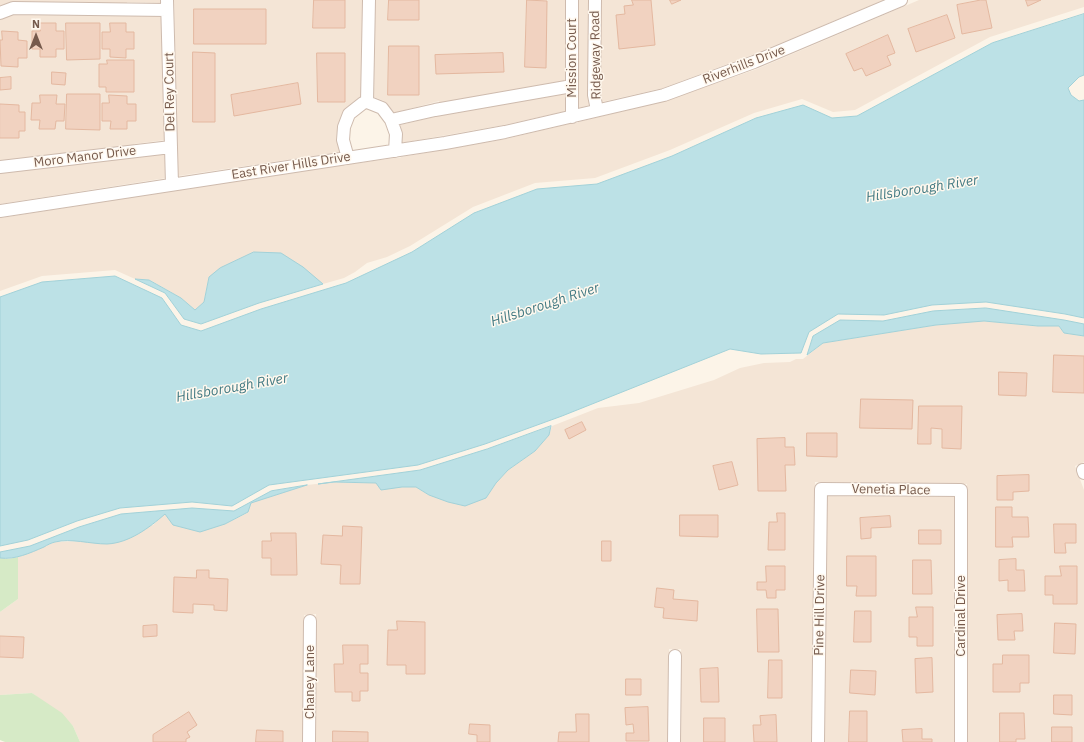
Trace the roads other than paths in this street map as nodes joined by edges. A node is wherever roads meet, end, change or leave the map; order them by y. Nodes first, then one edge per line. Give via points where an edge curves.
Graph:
1 (369, 0) edge
2 (572, 0) edge
3 (595, 0) edge
4 (901, 0) edge
5 (167, 5) edge
6 (0, 13) edge
7 (572, 86) junction
8 (367, 102) junction
9 (597, 110) junction
10 (577, 115) junction
11 (391, 120) junction
12 (171, 147) junction
13 (395, 151) junction
14 (348, 158) junction
15 (0, 167) edge
16 (172, 184) junction
17 (0, 211) edge
18 (821, 489) joint
19 (961, 490) joint
20 (310, 621) dead end
21 (675, 656) dead end
22 (309, 742) edge
23 (674, 742) edge
24 (818, 742) edge
25 (961, 742) edge

1 - 8 street
2 - 7 street, Mission Court
3 - 9 street, Ridgeway Road via 594,95
4 - 9 street, Riverhills Drive via 735,69 664,94
5 - 6 street via 13,8
5 - 12 street, Del Rey Court
7 - 10 street, Mission Court
7 - 11 street
8 - 11 street via 382,108
8 - 14 street via 349,114 344,127 343,140
9 - 10 street, Riverhills Drive
10 - 13 street, East River Hills Drive via 505,132
11 - 13 street via 396,134
12 - 15 street, Moro Manor Drive
12 - 16 street, Del Rey Court
13 - 14 street, East River Hills Drive
14 - 16 street, East River Hills Drive
16 - 17 street, East River Hills Drive
18 - 19 street, Venetia Place
18 - 24 street, Pine Hill Drive
19 - 25 street, Cardinal Drive
20 - 22 street, Chaney Lane
21 - 23 street

